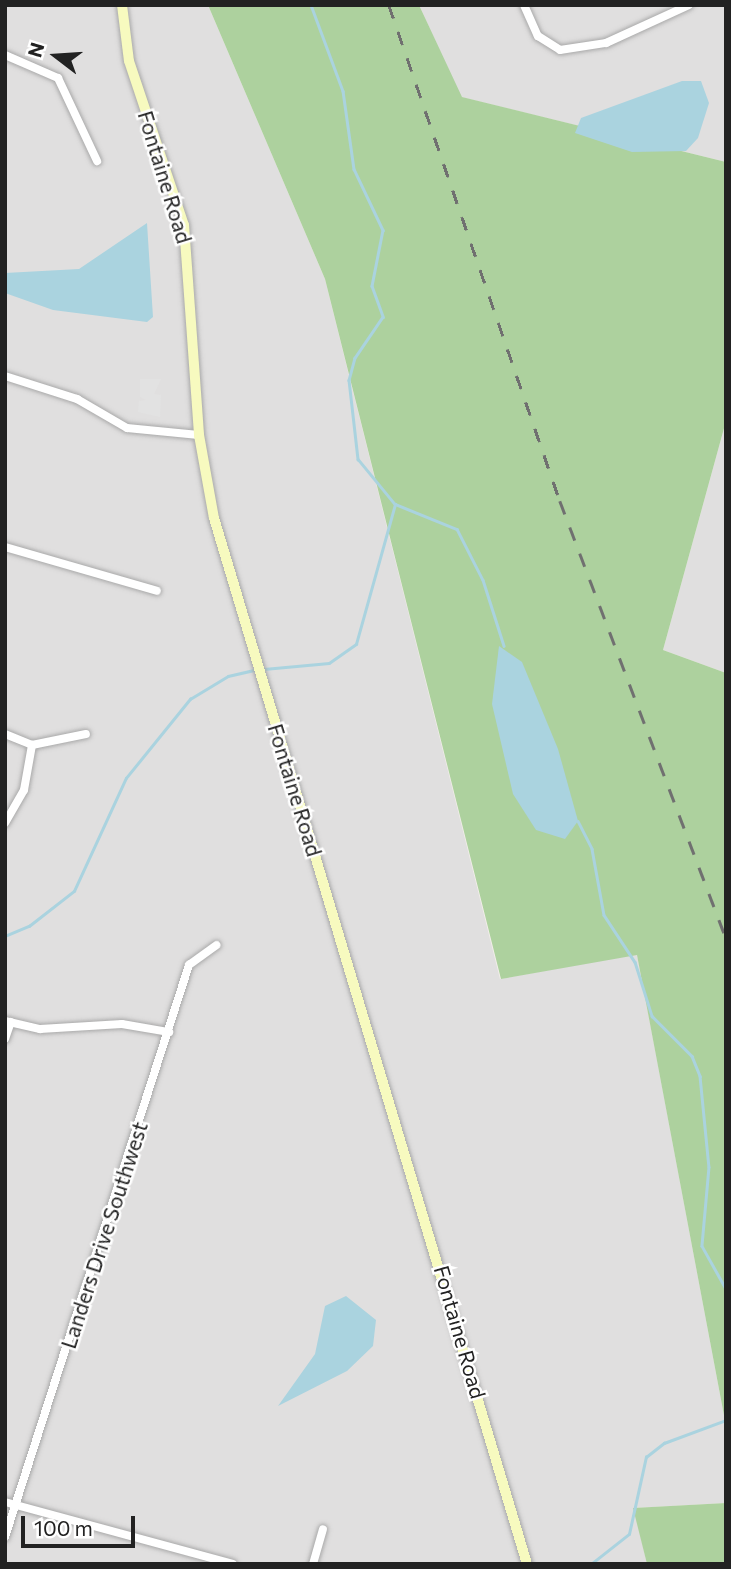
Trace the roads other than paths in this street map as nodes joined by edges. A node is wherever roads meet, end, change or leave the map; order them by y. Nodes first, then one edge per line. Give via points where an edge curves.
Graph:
1 (122, 5) edge
2 (524, 5) edge
3 (690, 5) edge
4 (5, 55) edge
5 (97, 161) dead end
6 (5, 376) edge
7 (199, 435) junction
8 (5, 547) edge
9 (157, 591) dead end
10 (5, 734) edge
11 (86, 734) dead end
12 (32, 745) junction
13 (5, 823) edge
14 (217, 945) dead end
15 (8, 1022) edge
16 (169, 1032) junction
17 (5, 1039) edge
18 (5, 1502) edge
19 (19, 1506) junction
20 (323, 1529) dead end
21 (5, 1537) edge
22 (233, 1564) edge
23 (313, 1564) edge
24 (527, 1564) edge

1 - 7 main road, Fontaine Road via 129,61 184,225
2 - 3 street via 537,36 560,50 606,43
4 - 5 street via 58,78
6 - 7 street via 77,399 127,428
7 - 24 main road, Fontaine Road via 240,608
8 - 9 street
10 - 12 street
11 - 12 street
12 - 13 street via 24,790
14 - 16 street, Landers Drive Southwest via 189,965
15 - 16 street via 61,1029 122,1024
15 - 17 street
16 - 19 street, Landers Drive Southwest
18 - 19 street
19 - 21 street, Landers Drive Southwest
19 - 22 street
20 - 23 street

